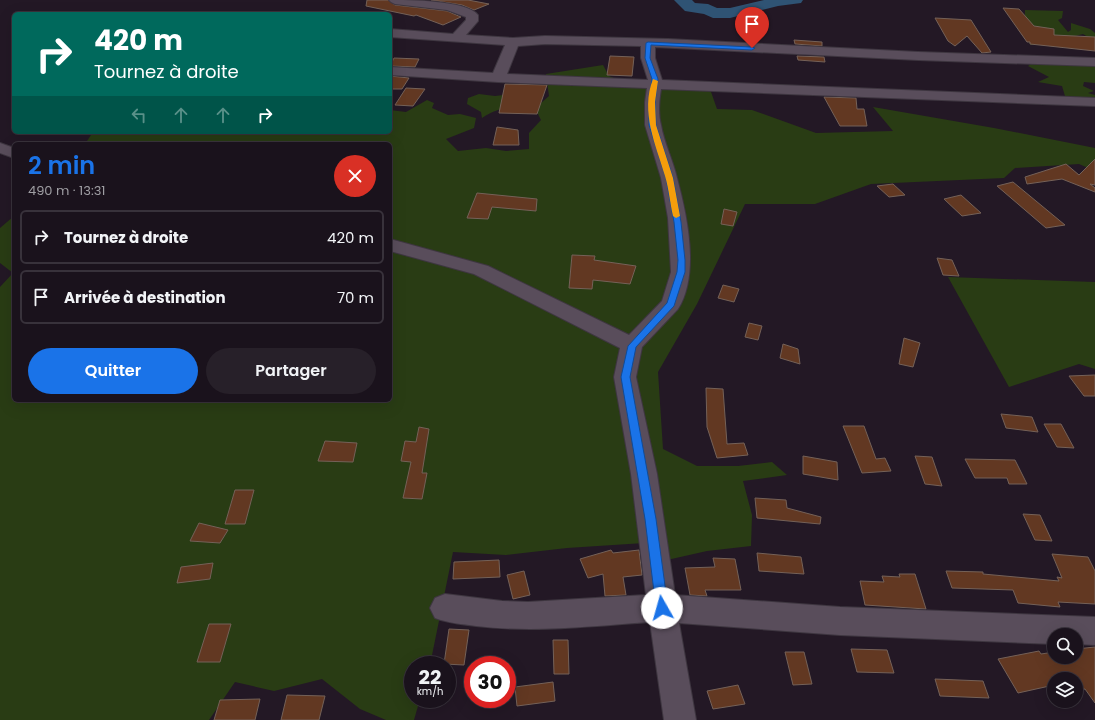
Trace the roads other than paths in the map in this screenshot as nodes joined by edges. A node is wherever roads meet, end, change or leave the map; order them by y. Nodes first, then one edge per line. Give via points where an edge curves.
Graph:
1 (395, 0) edge
2 (392, 33) edge
3 (456, 38) junction
4 (513, 42) junction
5 (648, 43) junction
6 (1094, 63) edge
7 (392, 70) edge
8 (498, 78) junction
9 (654, 85) junction
10 (1095, 102) edge
11 (0, 148) edge
12 (12, 152) edge
13 (392, 246) edge
14 (632, 346) junction
15 (445, 608) dead end
16 (662, 608) junction
17 (1095, 631) edge
18 (680, 720) edge

1 - 3 street via 456,8 469,13 472,15 472,22
2 - 3 street
3 - 4 street
4 - 5 street via 545,40
4 - 8 street
5 - 6 street
5 - 9 street via 648,58 655,79
7 - 8 street
8 - 9 street
9 - 10 street
9 - 14 street via 652,125 670,178 682,260 681,272 671,304
11 - 12 street
13 - 14 street via 481,270
14 - 16 street via 625,377 652,527
15 - 16 street via 528,616
16 - 17 street via 840,621
16 - 18 street

